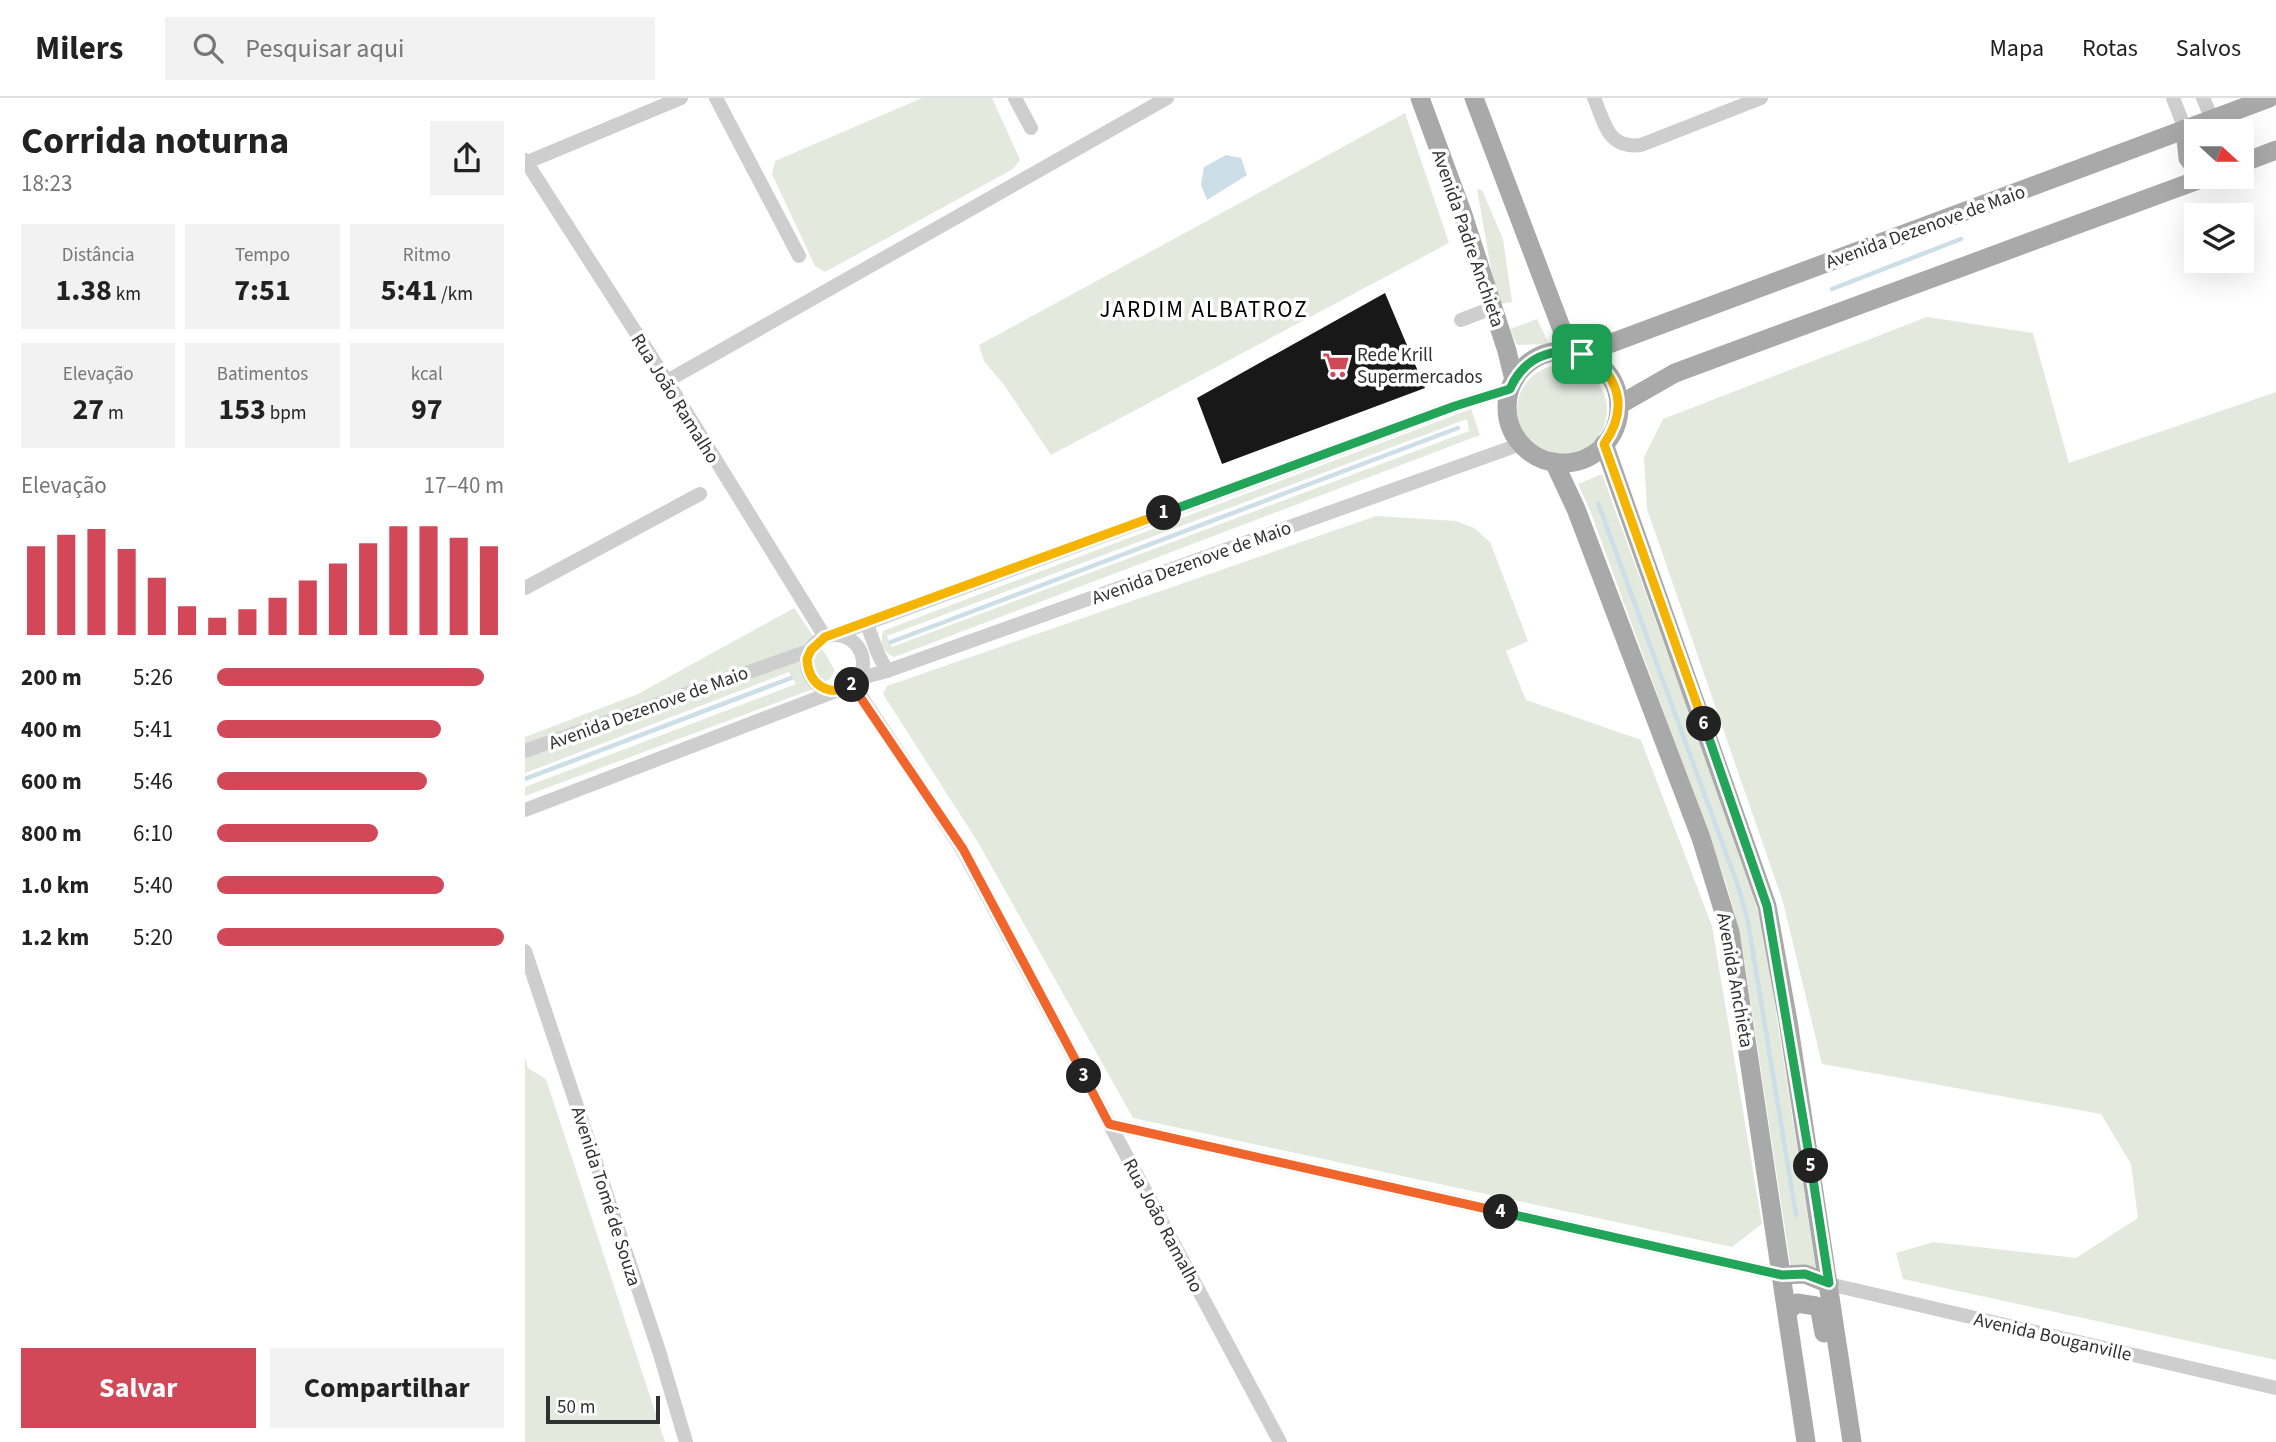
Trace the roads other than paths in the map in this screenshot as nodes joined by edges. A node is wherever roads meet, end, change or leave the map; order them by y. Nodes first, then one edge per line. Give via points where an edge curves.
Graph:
1 (681, 98) edge
2 (716, 98) edge
3 (1015, 98) edge
4 (1167, 98) edge
5 (1420, 98) edge
6 (1474, 98) edge
7 (1594, 98) edge
8 (1761, 98) edge
9 (2173, 98) edge
10 (2203, 98) edge
11 (2269, 98) edge
12 (2214, 119) edge
13 (2229, 119) edge
14 (2184, 126) edge
15 (1031, 128) dead end
16 (2184, 129) edge
17 (2276, 150) edge
18 (2254, 158) edge
19 (525, 162) edge
20 (2184, 185) edge
21 (799, 256) dead end
22 (1492, 308) junction
23 (1461, 320) dead end
24 (1576, 353) junction
25 (667, 381) junction
26 (1512, 385) junction
27 (1619, 405) junction
28 (1521, 444) junction
29 (1604, 444) junction
30 (1553, 462) junction
31 (699, 494) dead end
32 (525, 587) edge
33 (866, 622) junction
34 (830, 636) junction
35 (811, 650) junction
36 (887, 671) junction
37 (857, 681) junction
38 (836, 691) junction
39 (525, 751) edge
40 (525, 810) edge
41 (525, 951) edge
42 (1109, 1124) junction
43 (1782, 1275) junction
44 (1829, 1283) junction
45 (1787, 1311) junction
46 (2276, 1388) edge
47 (1844, 1392) junction
48 (686, 1442) edge
49 (1280, 1442) edge
50 (1806, 1442) edge
51 (1852, 1442) edge

1 - 19 street
2 - 21 street
3 - 15 street
4 - 25 street
5 - 22 main road, Avenida Padre Anchieta
6 - 24 main road
7 - 8 street via 1611,138 1629,147
9 - 14 street
10 - 12 street
11 - 13 main road, Avenida Dezenove de Maio
16 - 24 main road, Avenida Dezenove de Maio
17 - 18 main road
19 - 25 street, Rua João Ramalho
20 - 27 main road via 1675,373
22 - 23 street
22 - 26 main road, Avenida Padre Anchieta via 1507,351
24 - 26 main road via 1537,357
24 - 27 main road via 1604,369
25 - 34 street, Rua João Ramalho
26 - 28 main road via 1508,418
26 - 33 street
27 - 29 main road
28 - 30 main road
28 - 36 street, Avenida Dezenove de Maio
29 - 30 main road via 1590,456
29 - 44 main road via 1767,906
30 - 43 main road, Avenida Anchieta via 1576,509 1720,895 1730,932
31 - 32 street
33 - 34 street
33 - 36 street
34 - 35 street
34 - 37 street via 844,637 859,649 863,658
35 - 38 street via 807,659 811,678 822,688
35 - 39 street, Avenida Dezenove de Maio
36 - 37 street, Avenida Dezenove de Maio
37 - 38 street
37 - 42 street, Rua João Ramalho via 963,849
38 - 40 street
41 - 48 street, Avenida Tomé de Souza
42 - 43 street
42 - 49 street, Rua João Ramalho
43 - 44 main road via 1805,1274
43 - 45 main road, Avenida Anchieta
44 - 46 street, Avenida Bouganville
44 - 47 main road
45 - 47 main road via 1797,1303 1820,1311 1831,1373
45 - 50 main road, Avenida Anchieta
47 - 51 main road

